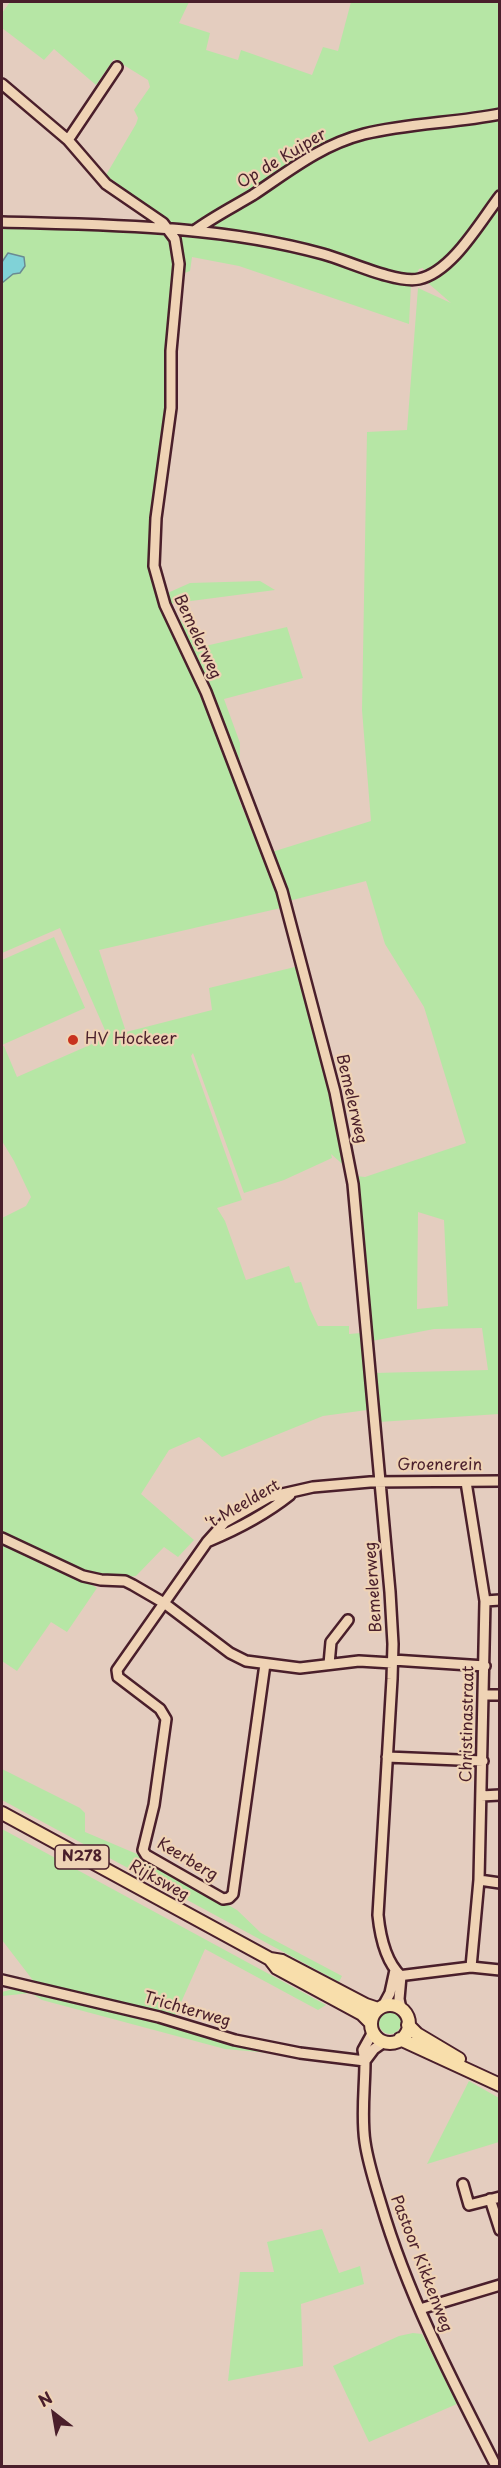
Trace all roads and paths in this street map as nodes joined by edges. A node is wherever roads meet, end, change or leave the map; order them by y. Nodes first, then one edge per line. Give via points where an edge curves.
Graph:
1 (117, 67) dead end
2 (2, 84) edge
3 (500, 114) edge
4 (69, 140) junction
5 (500, 196) edge
6 (2, 222) edge
7 (168, 228) junction
8 (194, 231) junction
9 (500, 1481) edge
10 (380, 1482) junction
11 (466, 1482) junction
12 (2, 1538) edge
13 (500, 1600) edge
14 (485, 1601) junction
15 (164, 1603) junction
16 (348, 1620) dead end
17 (392, 1662) junction
18 (265, 1664) junction
19 (328, 1664) junction
20 (485, 1666) junction
21 (485, 1695) junction
22 (500, 1695) edge
23 (387, 1756) junction
24 (483, 1761) junction
25 (500, 1795) edge
26 (481, 1796) junction
27 (2, 1814) edge
28 (479, 1880) junction
29 (500, 1883) edge
30 (270, 1959) junction
31 (471, 1967) junction
32 (500, 1970) edge
33 (397, 1974) junction
34 (2, 1980) edge
35 (380, 2007) junction
36 (401, 2009) junction
37 (408, 2025) junction
38 (372, 2027) junction
39 (400, 2039) junction
40 (384, 2042) junction
41 (365, 2061) junction
42 (480, 2074) junction
43 (500, 2085) edge
44 (463, 2184) dead end
45 (495, 2198) edge
46 (500, 2230) edge
47 (500, 2285) edge
48 (420, 2309) junction
49 (496, 2466) edge

1 - 4 street
2 - 4 street
3 - 8 street, Op de Kuiper via 379,131 339,142 307,158
4 - 7 street via 106,184
5 - 8 street via 446,265 419,279 400,279 306,249
6 - 7 street
7 - 8 street
7 - 10 street, Bemelerweg via 175,239 179,264 171,419 156,518 155,574 168,613 214,712 282,891 332,1081 353,1184
9 - 11 street, Groenerein
10 - 11 street, Groenerein
10 - 15 street, 't Meeldert via 293,1492 266,1512 207,1542
10 - 17 street, Bemelerweg
11 - 14 street, Christinastraat
12 - 15 street via 83,1576 125,1581
13 - 14 street
14 - 20 street, Christinastraat
15 - 18 street via 238,1658
15 - 18 street, Keerberg via 116,1674 160,1709 166,1719 153,1811 142,1850 223,1899 233,1894
16 - 19 street via 331,1642
17 - 19 street
17 - 20 street
17 - 23 street, Bemelerweg
18 - 19 street via 300,1668
20 - 21 street, Christinastraat
21 - 22 street
21 - 24 street, Christinastraat
23 - 24 street
23 - 33 street, Bemelerweg via 378,1907 382,1938
24 - 26 street, Christinastraat
25 - 26 street
26 - 28 street, Christinastraat
27 - 30 main road, Rijksweg / N278
28 - 29 street
28 - 31 street, Christinastraat
30 - 35 main road, Rijksweg / N278 via 282,1960 366,2005
30 - 38 main road, Rijksweg / N278 via 278,1968 362,2014
31 - 32 street
31 - 33 street
33 - 35 street
33 - 36 street, Bemelerweg
34 - 41 street, Trichterweg via 159,2017 235,2040
35 - 36 main road, N278 via 392,2005
35 - 38 main road
36 - 37 main road
37 - 39 main road
37 - 42 main road
38 - 40 main road, N278
38 - 41 street, Pastoor Kikkenweg via 363,2050
39 - 40 main road
39 - 42 main road
40 - 41 street
41 - 48 street, Pastoor Kikkenweg via 366,2148 389,2229
42 - 43 main road
44 - 45 street via 469,2205
45 - 46 street
47 - 48 street
48 - 49 street, Pastoor Kikkenweg

